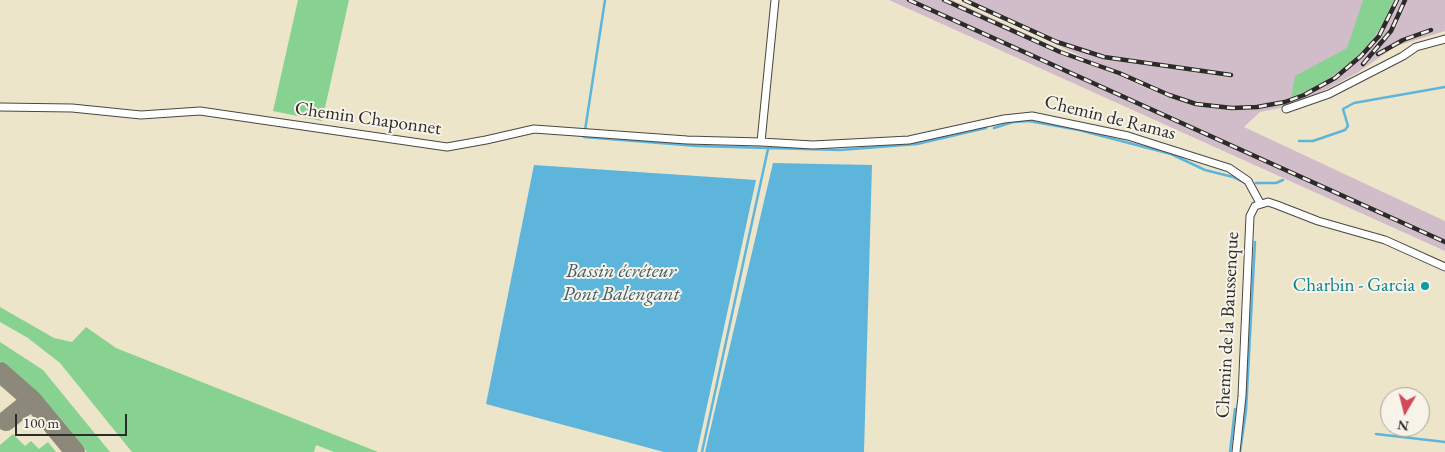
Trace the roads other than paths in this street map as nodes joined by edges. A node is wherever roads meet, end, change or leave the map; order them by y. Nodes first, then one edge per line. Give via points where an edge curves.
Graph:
1 (775, 0) edge
2 (1445, 39) edge
3 (0, 107) edge
4 (1286, 109) dead end
5 (761, 142) junction
6 (1260, 203) junction
7 (1445, 267) edge
8 (1236, 452) edge

1 - 5 street
2 - 4 street via 1416,47 1329,94
3 - 5 street, Chemin Chaponnet via 72,108 141,115 200,111 447,146 534,129
5 - 6 street, Chemin de Ramas via 813,145 909,140 1004,118 1032,116 1128,136 1229,168 1248,180
6 - 7 street via 1277,205 1318,221 1386,240
6 - 8 street, Chemin de la Baussenque via 1252,209 1250,216 1242,396

